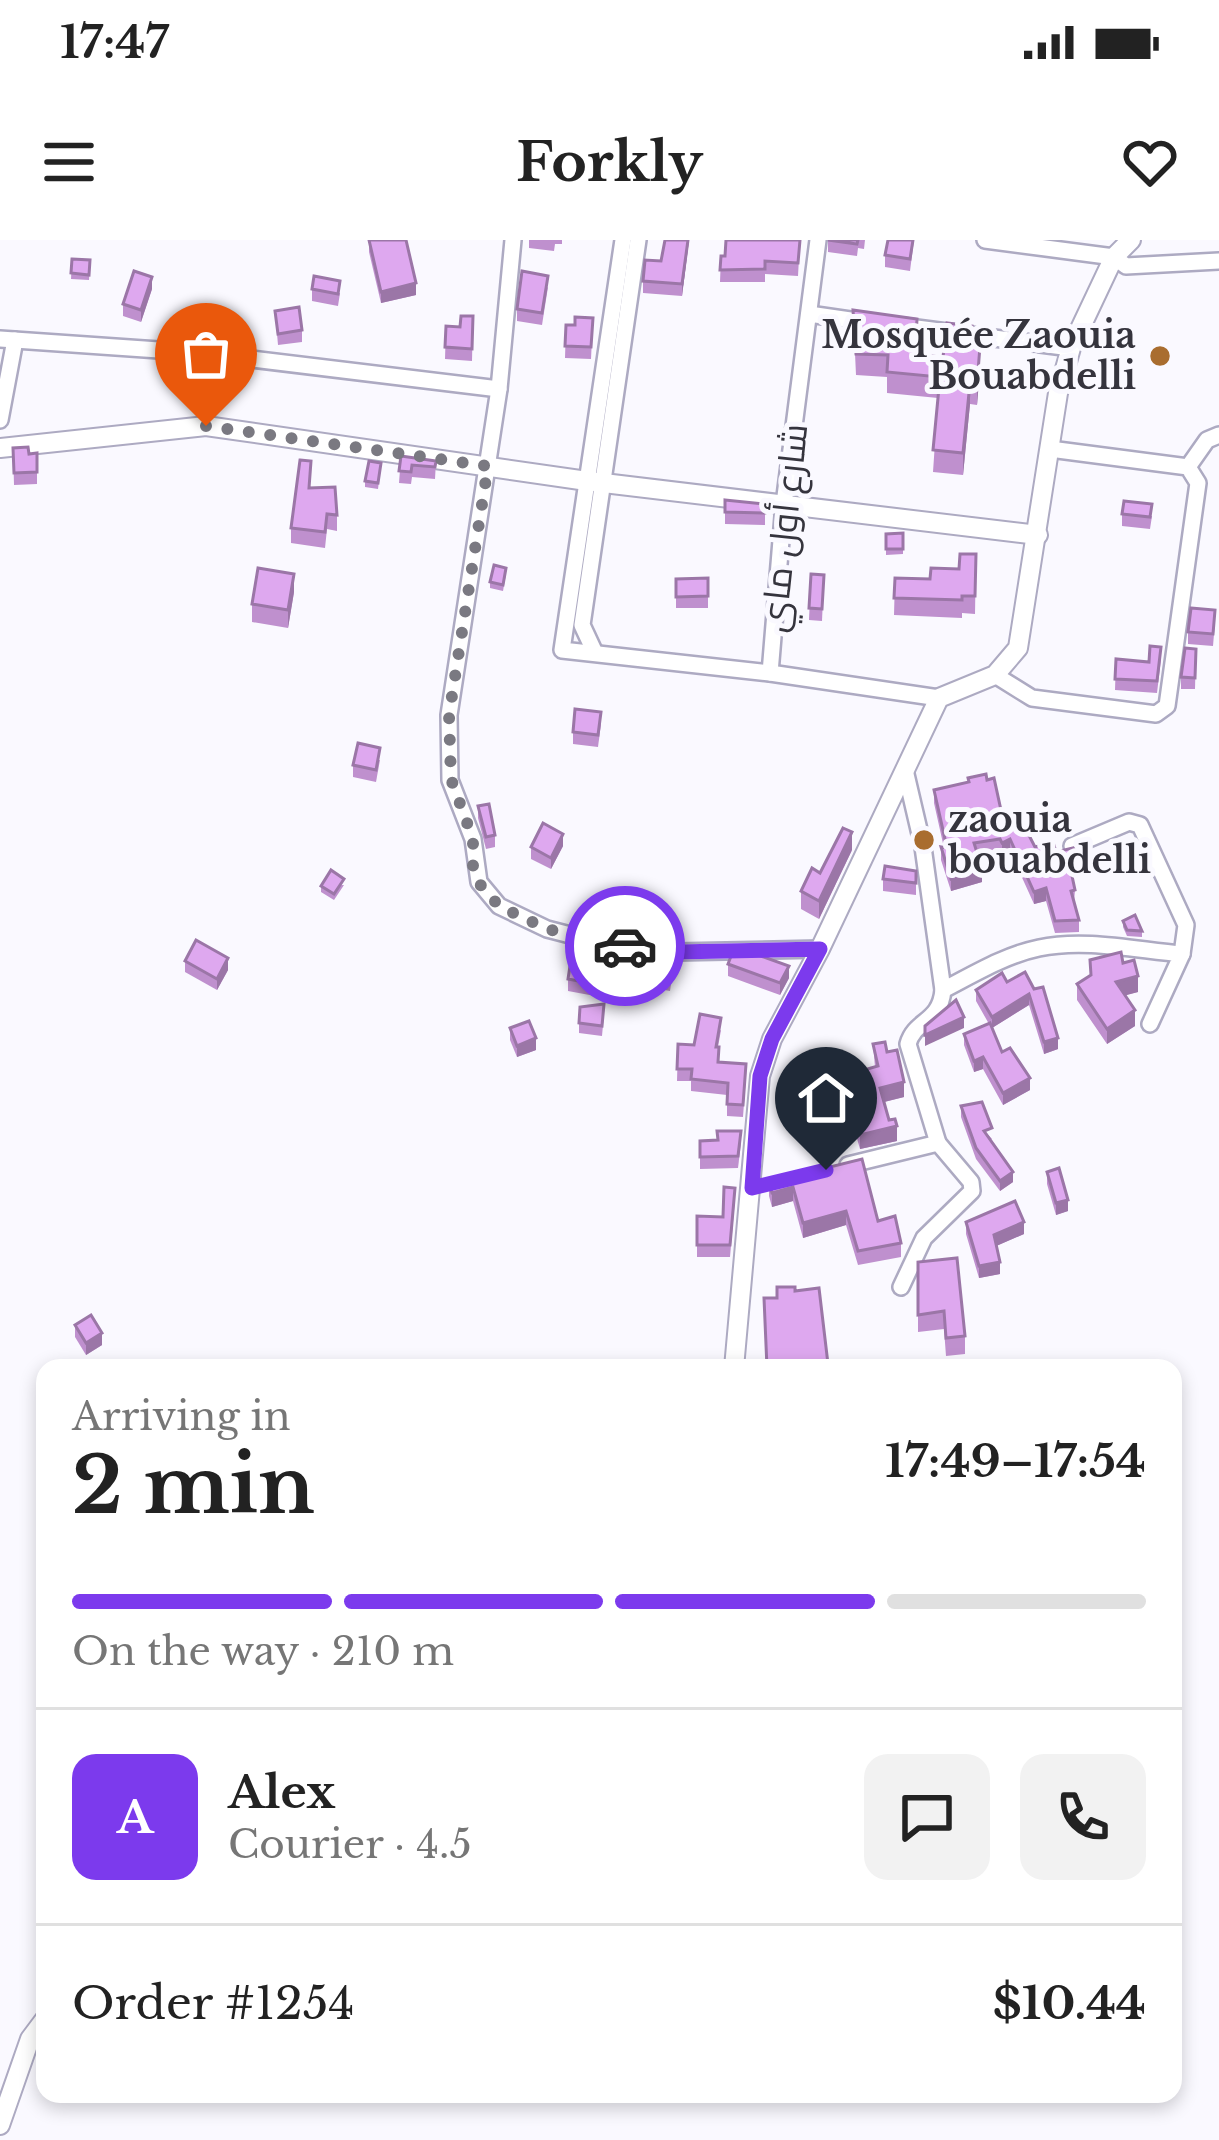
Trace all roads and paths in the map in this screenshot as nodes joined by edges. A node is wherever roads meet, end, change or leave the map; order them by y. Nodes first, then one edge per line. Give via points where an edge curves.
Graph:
1 (513, 240) edge
2 (623, 240) edge
3 (638, 240) edge
4 (818, 240) edge
5 (985, 240) edge
6 (1131, 240) edge
7 (1114, 257) junction
8 (1219, 261) edge
9 (809, 314) junction
10 (8, 339) edge
11 (1071, 348) junction
12 (499, 389) junction
13 (0, 420) edge
14 (1219, 435) edge
15 (0, 448) edge
16 (1050, 449) junction
17 (488, 466) junction
18 (1188, 467) junction
19 (595, 482) junction
20 (784, 504) junction
21 (1038, 535) junction
22 (595, 653) junction
23 (770, 673) junction
24 (995, 675) junction
25 (939, 698) junction
26 (905, 770) junction
27 (1072, 846) edge
28 (820, 949) junction
29 (1182, 954) junction
30 (943, 990) junction
31 (1150, 1024) dead end
32 (938, 1144) junction
33 (835, 1168) edge
34 (772, 1183) edge
35 (752, 1188) junction
36 (901, 1287) dead end
37 (735, 1359) edge
38 (36, 2031) edge
39 (0, 2125) edge

1 - 12 street
2 - 19 street
3 - 19 street
4 - 9 street, شارع أول ماي
5 - 7 street
6 - 7 street
7 - 8 street via 1126,266
7 - 11 street
9 - 11 street
9 - 20 street, شارع أول ماي
10 - 12 street
10 - 13 street
11 - 16 street
12 - 17 street
14 - 18 street
15 - 17 street via 206,426
16 - 18 street
16 - 21 street
17 - 19 street
17 - 28 street via 449,715 451,779 473,839 478,882 514,914 605,944 676,952
18 - 24 street via 1198,483 1164,710 1031,698
19 - 20 street
19 - 22 street via 582,625
19 - 22 street via 562,650
20 - 21 street
20 - 23 street, شارع أول ماي
21 - 24 street via 1018,648
22 - 23 street
23 - 25 street
24 - 25 street
25 - 26 street
26 - 28 street
26 - 30 street
27 - 29 street via 1129,822 1140,825 1186,926
28 - 35 street via 760,1076
29 - 30 street via 1041,947
29 - 31 street
30 - 32 street via 938,1012 908,1044
32 - 33 street
32 - 36 street via 972,1191 924,1238
34 - 35 street
35 - 37 street
38 - 39 street

